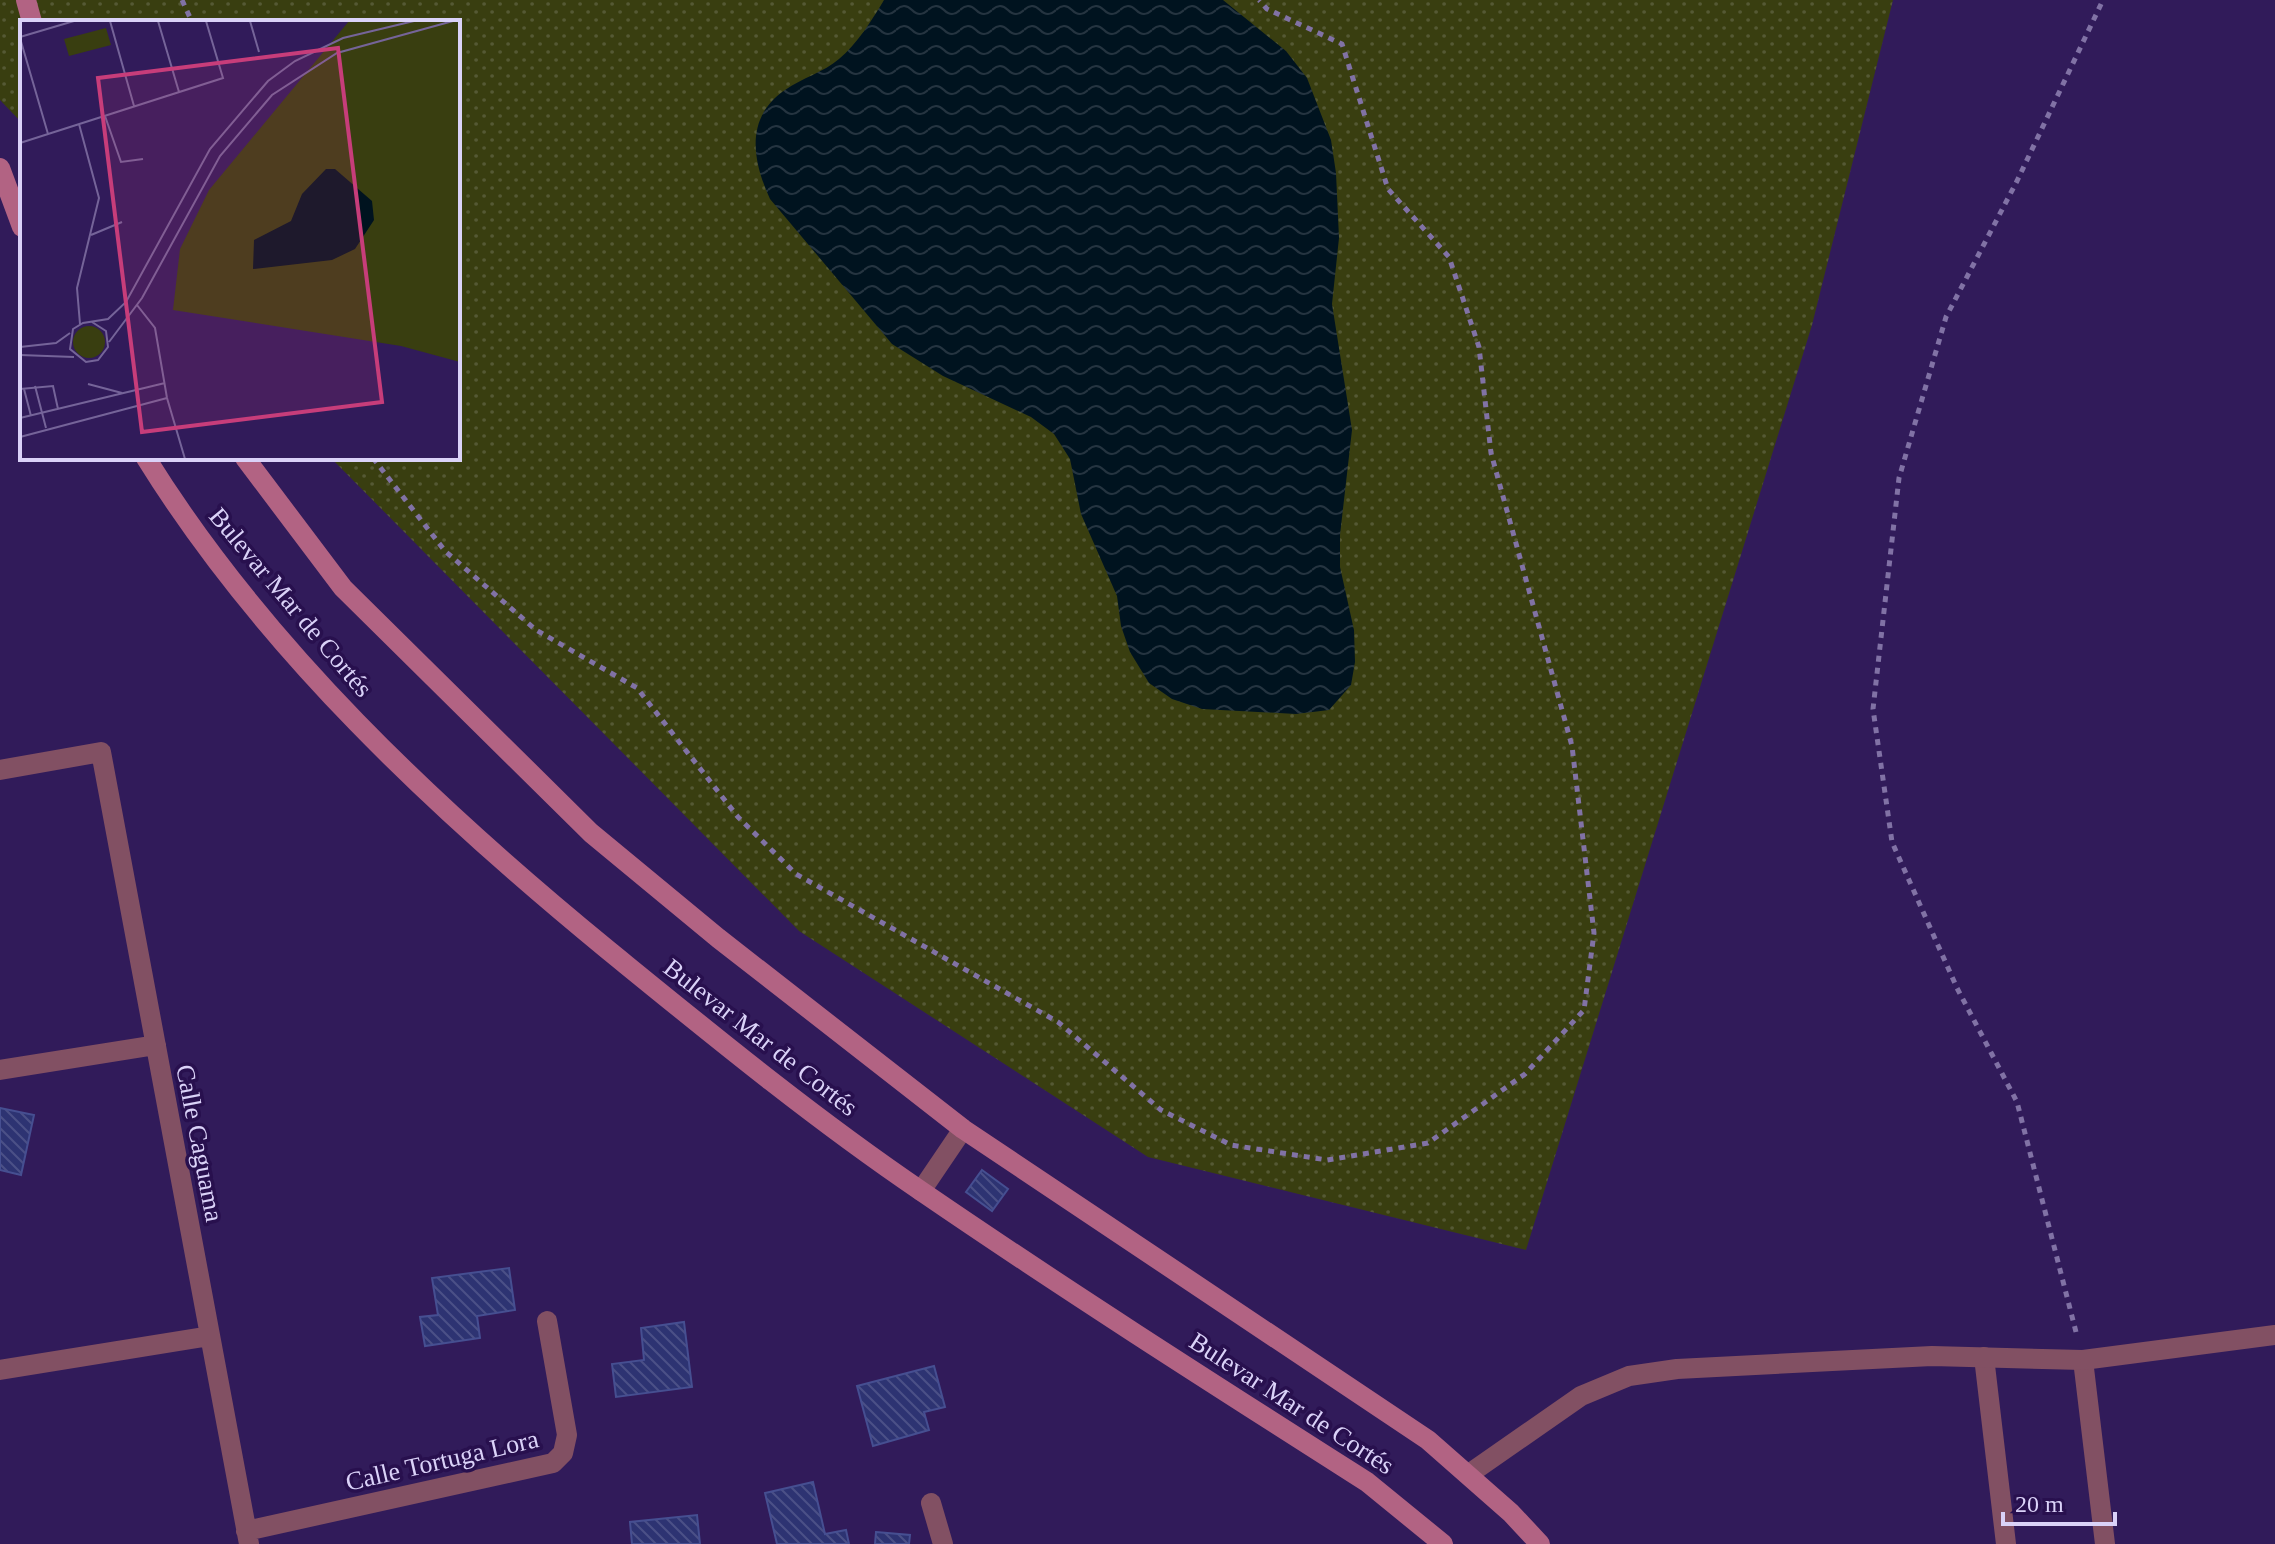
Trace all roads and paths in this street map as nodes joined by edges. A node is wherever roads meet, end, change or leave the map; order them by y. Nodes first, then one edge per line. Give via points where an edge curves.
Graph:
1 (26, 0) edge
2 (182, 0) edge
3 (1259, 0) edge
4 (2103, 0) edge
5 (31, 20) edge
6 (191, 20) edge
7 (0, 168) edge
8 (20, 222) edge
9 (147, 460) edge
10 (247, 460) edge
11 (375, 460) edge
12 (0, 770) edge
13 (156, 1045) junction
14 (0, 1070) edge
15 (963, 1129) junction
16 (921, 1191) junction
17 (547, 1321) dead end
18 (2275, 1335) edge
19 (210, 1336) junction
20 (1984, 1357) junction
21 (2083, 1360) junction
22 (0, 1370) edge
23 (1469, 1474) junction
24 (931, 1503) dead end
25 (247, 1537) edge
26 (943, 1544) edge
27 (1443, 1544) edge
28 (1540, 1544) edge
29 (2006, 1544) edge
30 (2105, 1544) edge

1 - 5 street
2 - 6 path
3 - 11 path via 1267,9 1342,44 1388,189 1449,257 1479,347 1491,453 1572,746 1594,933 1584,1010 1525,1074 1428,1143 1327,1160 1231,1145 1161,1110 1058,1022 796,874 738,817 637,688 536,630 457,561
4 - 21 path via 1946,317 1899,478 1873,709 1892,842 1957,988 2017,1102
7 - 8 street
9 - 16 street, Bulevar Mar de Cortés via 232,577 323,686 416,782 705,1029
10 - 15 street, Bulevar Mar de Cortés via 343,588 591,833
12 - 13 street, Calle Caguama via 101,752
13 - 14 street
13 - 19 street, Calle Caguama
15 - 16 street
15 - 23 street, Bulevar Mar de Cortés via 1379,1406
16 - 27 street, Bulevar Mar de Cortés via 1367,1482
17 - 25 street, Calle Tortuga Lora via 567,1435 563,1453 553,1463
18 - 21 street
19 - 22 street
19 - 25 street, Calle Caguama
20 - 21 street
20 - 23 street via 1845,1360 1629,1376 1581,1396
20 - 29 street
21 - 30 street
23 - 28 street, Bulevar Mar de Cortés
24 - 26 street

